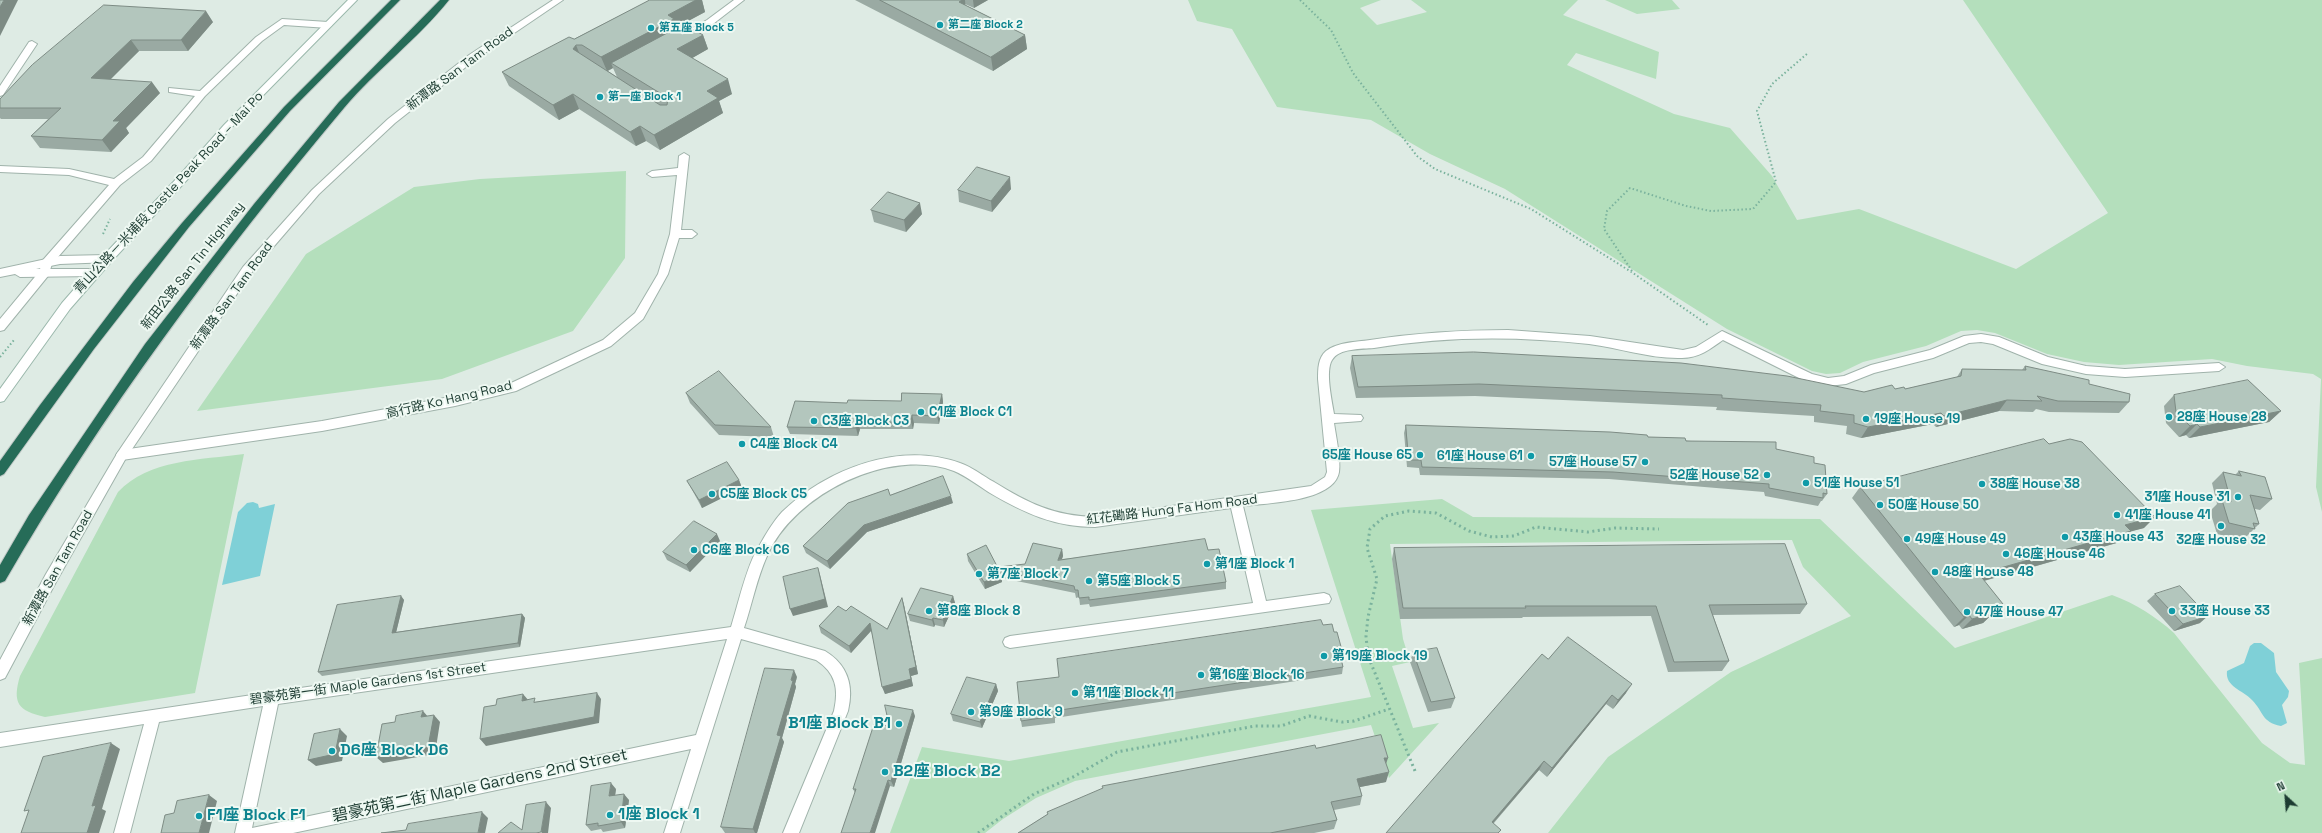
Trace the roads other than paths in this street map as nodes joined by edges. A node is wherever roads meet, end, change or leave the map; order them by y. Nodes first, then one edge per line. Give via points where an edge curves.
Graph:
1 (353, 0) edge
2 (396, 0) edge
3 (445, 0) edge
4 (559, 0) edge
5 (739, 0) edge
6 (328, 25) junction
7 (32, 44) dead end
8 (669, 44) edge
9 (172, 90) dead end
10 (0, 93) edge
11 (202, 94) junction
12 (684, 156) dead end
13 (0, 169) edge
14 (682, 171) junction
15 (652, 174) dead end
16 (116, 183) junction
17 (675, 234) junction
18 (692, 234) dead end
19 (107, 259) junction
20 (46, 268) junction
21 (95, 272) junction
22 (0, 274) edge
23 (0, 327) edge
24 (2219, 367) dead end
25 (0, 398) edge
26 (1358, 418) dead end
27 (1328, 419) junction
28 (122, 455) junction
29 (0, 471) edge
30 (1236, 502) junction
31 (0, 577) edge
32 (1324, 599) dead end
33 (1261, 607) junction
34 (737, 632) junction
35 (1010, 642) dead end
36 (0, 674) edge
37 (272, 698) junction
38 (153, 716) junction
39 (0, 740) edge
40 (703, 740) junction
41 (122, 833) edge
42 (242, 833) edge
43 (257, 833) edge
44 (672, 833) edge
45 (791, 833) edge

1 - 6 street, 青山公路－米埔段 Castle Peak Road – Mai Po
2 - 29 highway via 354,39 278,118 196,211 111,318
3 - 31 highway, 新田公路 San Tin Highway via 342,104 258,206 149,347 34,519
4 - 28 street, 新潭路 San Tam Road via 500,38 426,92 362,146 316,191 247,270
5 - 8 street via 710,22
6 - 11 street via 282,22 259,39
6 - 19 street, 青山公路－米埔段 Castle Peak Road – Mai Po via 227,127
7 - 10 street
9 - 11 street
11 - 16 street via 147,159
12 - 14 street, 高行路 Ko Hang Road
13 - 16 street via 69,172
14 - 15 street
14 - 17 street, 高行路 Ko Hang Road
16 - 20 street
17 - 18 street
17 - 28 street, 高行路 Ko Hang Road via 663,274 639,316 607,343 512,388 322,426
19 - 20 street via 77,259
19 - 21 street, 青山公路－米埔段 Castle Peak Road – Mai Po
20 - 21 street
20 - 22 street
20 - 23 street
21 - 25 street, 青山公路－米埔段 Castle Peak Road – Mai Po via 66,306
24 - 27 street, 紅花磡路 Hung Fa Hom Road via 2125,373 2086,370 2046,361 1994,340 1981,338 1968,339 1933,354 1871,369 1846,380 1828,382 1809,378 1722,335 1699,351 1682,354 1519,334 1433,336 1342,349 1329,355 1323,366
26 - 27 street
27 - 30 street, 紅花磡路 Hung Fa Hom Road via 1333,472 1330,480 1323,486 1304,493
28 - 36 street, 新潭路 San Tam Road via 51,578
30 - 33 street
30 - 34 street, 紅花磡路 Hung Fa Hom Road via 1095,522 1068,521 1031,510 957,467 934,461 888,463 843,477 804,501 782,523 761,554
32 - 33 street
33 - 35 street
34 - 37 street, 碧豪苑第一街 Maple Gardens 1st Street
34 - 40 street, 紅花磡路 Hung Fa Hom Road
34 - 45 street via 820,655 835,666 844,686 841,711
37 - 38 street, 碧豪苑第一街 Maple Gardens 1st Street
37 - 42 street
38 - 39 street, 碧豪苑第一街 Maple Gardens 1st Street
38 - 41 street
40 - 43 street, 碧豪苑第二街 Maple Gardens 2nd Street
40 - 44 street, 紅花磡路 Hung Fa Hom Road

